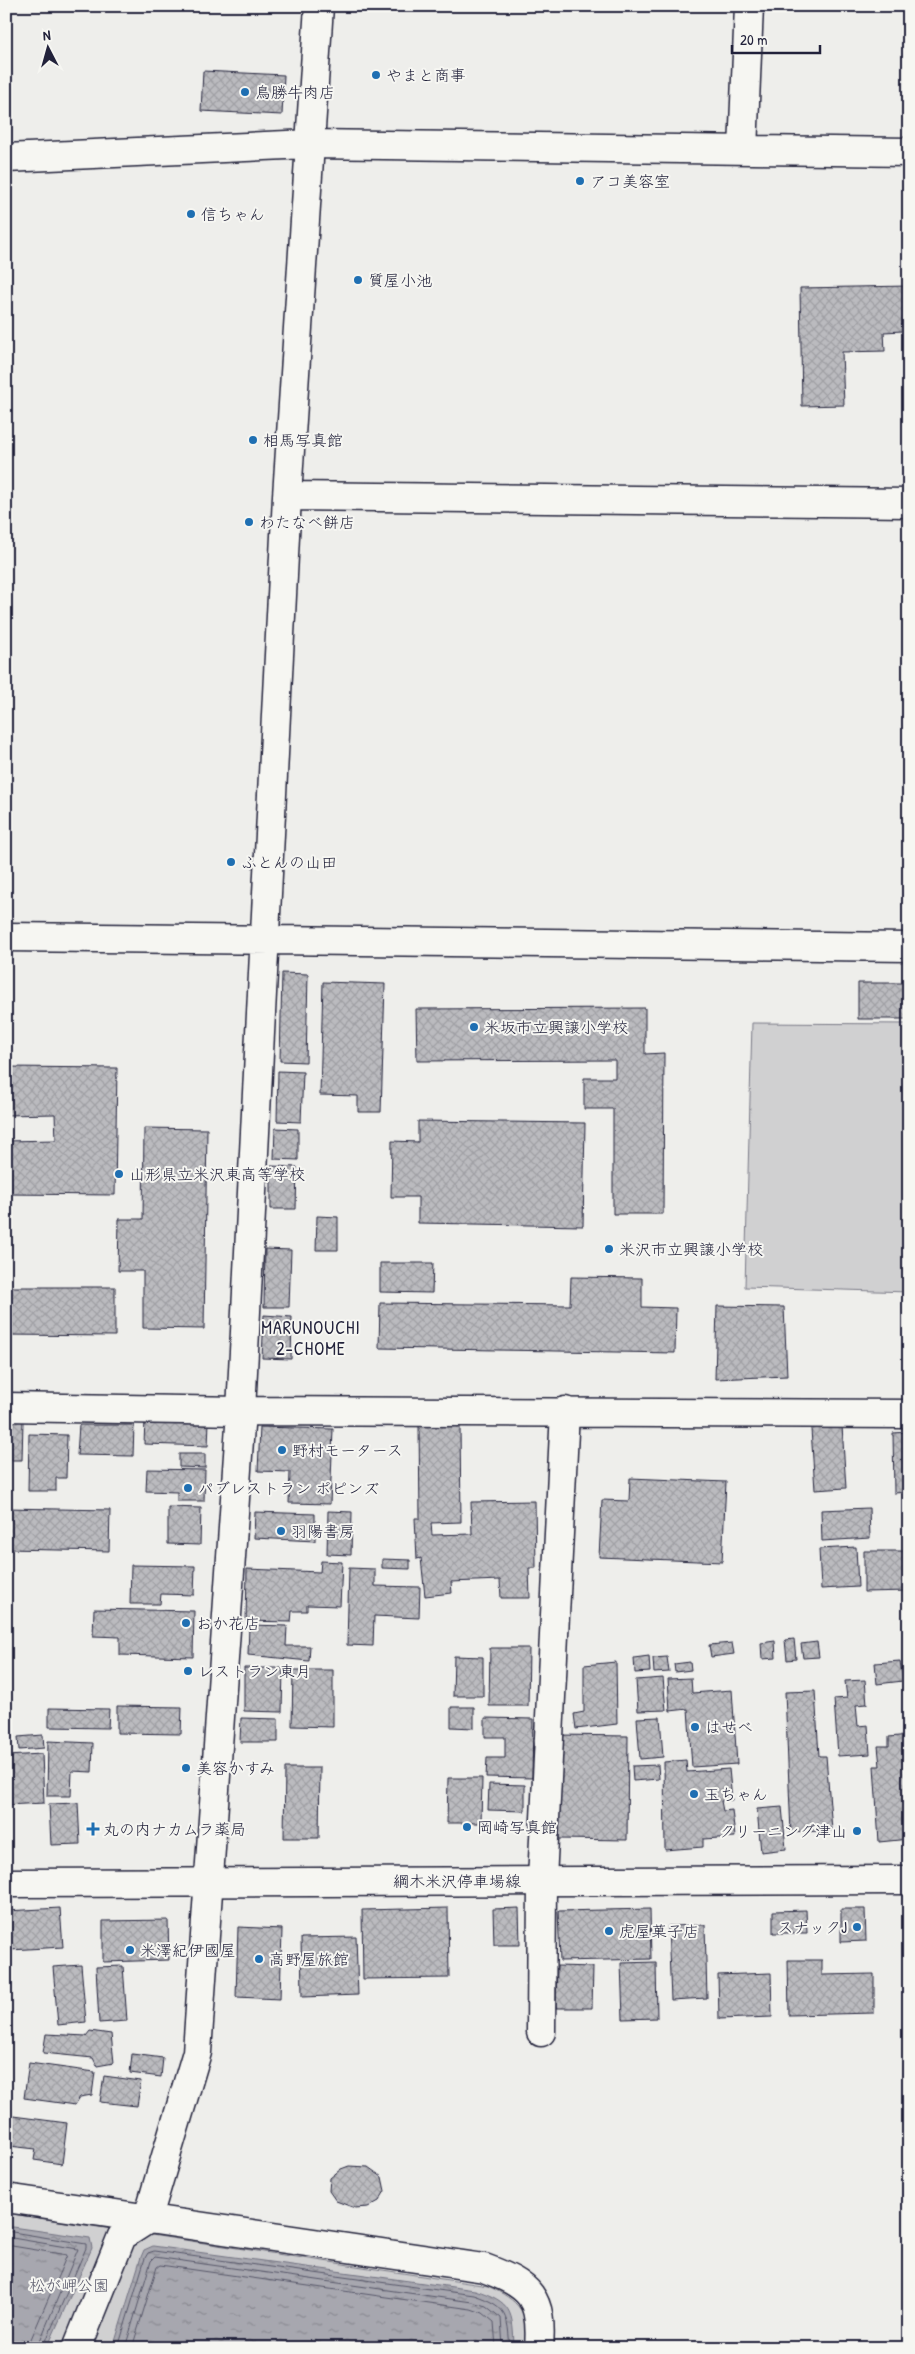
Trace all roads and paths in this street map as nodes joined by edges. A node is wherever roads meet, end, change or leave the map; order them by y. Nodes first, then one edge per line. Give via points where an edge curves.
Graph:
1 (319, 6) edge
2 (749, 6) edge
3 (309, 144) junction
4 (743, 150) junction
5 (909, 152) edge
6 (6, 158) edge
7 (287, 496) junction
8 (909, 503) edge
9 (6, 937) edge
10 (265, 940) junction
11 (909, 947) edge
12 (6, 1407) edge
13 (241, 1411) junction
14 (565, 1411) junction
15 (909, 1414) edge
16 (542, 1880) junction
17 (909, 1880) edge
18 (207, 1881) junction
19 (6, 1883) edge
20 (541, 2032) dead end
21 (6, 2198) edge
22 (148, 2220) junction
23 (77, 2348) edge
24 (539, 2348) edge

1 - 3 street
2 - 4 street
3 - 4 street
3 - 6 street
3 - 7 street
4 - 5 street
7 - 8 street
7 - 10 street
9 - 10 street
10 - 11 street
10 - 13 street
12 - 13 street
13 - 14 street
13 - 18 street
14 - 15 street
14 - 16 street
16 - 17 street, 綱木米沢停車場線
16 - 18 street, 綱木米沢停車場線
16 - 20 street
18 - 19 street, 綱木米沢停車場線
18 - 22 street via 197,2052
21 - 22 street
22 - 23 street via 122,2236
22 - 24 street via 484,2268 526,2288 536,2305

